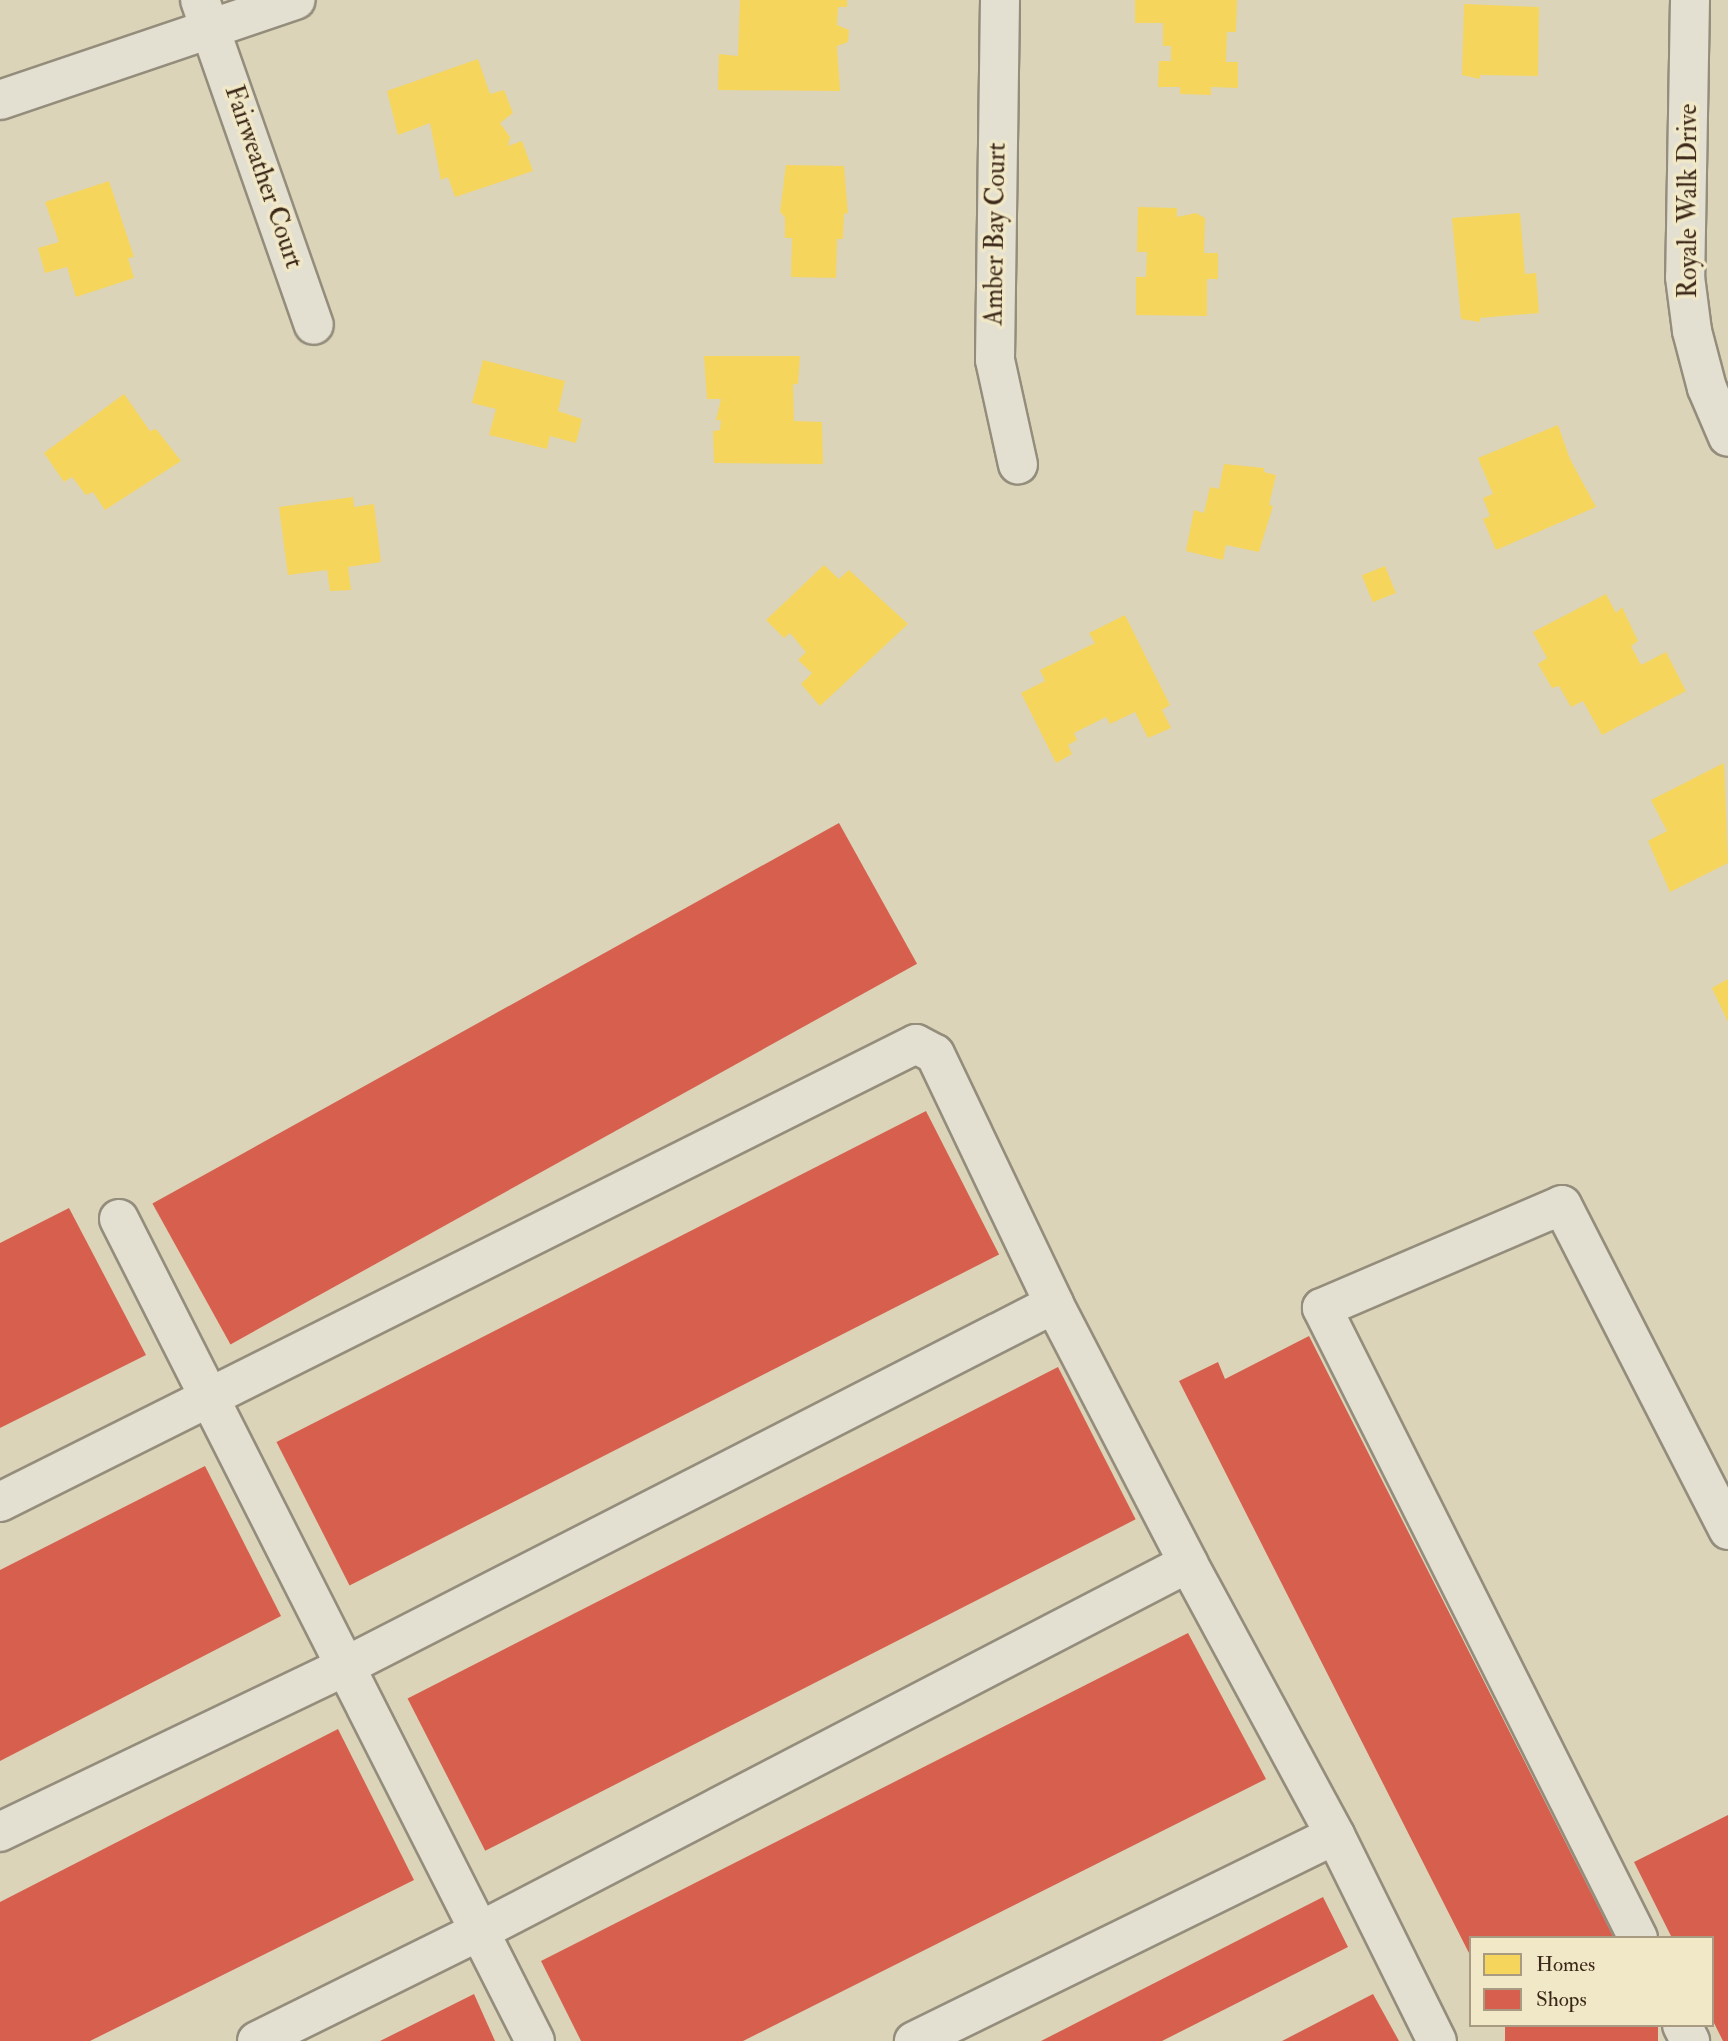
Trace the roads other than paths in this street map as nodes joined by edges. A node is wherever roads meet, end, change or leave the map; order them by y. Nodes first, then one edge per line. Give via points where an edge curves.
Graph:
1 (296, 0) edge
2 (1000, 0) edge
3 (1690, 0) edge
4 (206, 15) edge
5 (0, 100) edge
6 (314, 325) dead end
7 (1728, 437) edge
8 (1018, 466) dead end
9 (119, 1219) dead end
10 (1054, 1304) junction
11 (210, 1397) junction
12 (0, 1502) edge
13 (1728, 1530) edge
14 (1188, 1563) junction
15 (346, 1666) junction
16 (0, 1832) edge
17 (1335, 1835) junction
18 (480, 1931) junction
19 (1637, 1936) edge
20 (257, 2041) edge
21 (535, 2041) edge
22 (914, 2041) edge
23 (1437, 2041) edge

1 - 4 street
2 - 8 street, Amber Bay Court via 995,360
3 - 7 street, Royale Walk Drive via 1685,277 1701,365
4 - 5 street
4 - 6 street, Fairweather Court
9 - 11 street
10 - 11 street via 935,1054 916,1044
10 - 14 street
10 - 15 street
11 - 12 street
11 - 15 street
13 - 19 street via 1562,1205 1322,1308
14 - 17 street
14 - 18 street
15 - 16 street
15 - 18 street
17 - 22 street
17 - 23 street
18 - 20 street
18 - 21 street

